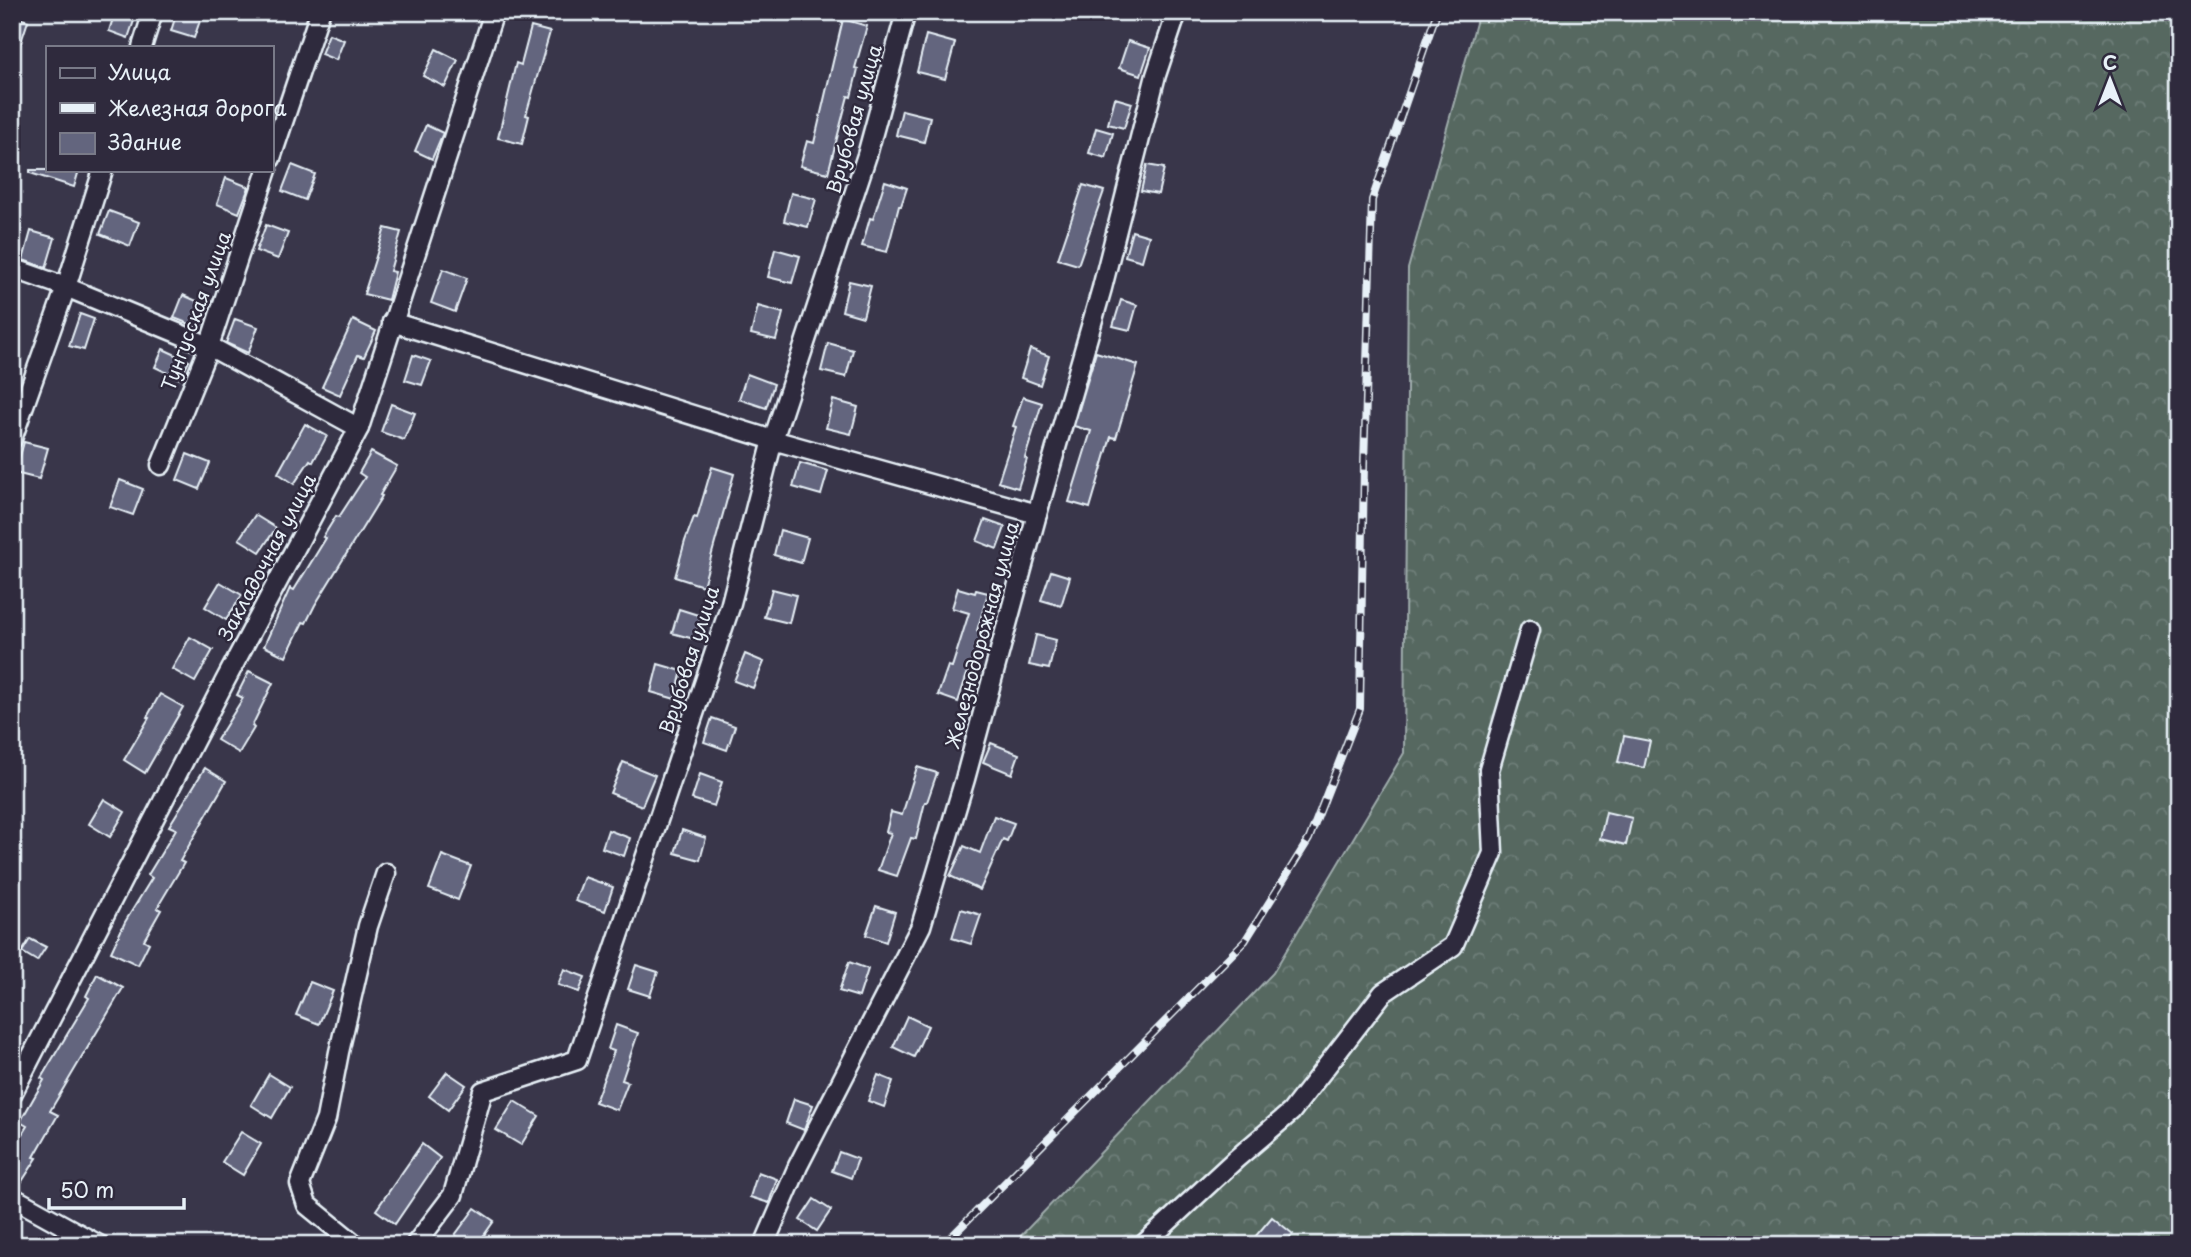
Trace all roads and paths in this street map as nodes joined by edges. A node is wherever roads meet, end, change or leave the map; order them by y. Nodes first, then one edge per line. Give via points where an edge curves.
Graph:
1 (153, 12) edge
2 (320, 12) edge
3 (494, 12) edge
4 (906, 12) edge
5 (1177, 12) edge
6 (142, 46) edge
7 (273, 152) edge
8 (102, 172) edge
9 (266, 172) edge
10 (12, 268) edge
11 (66, 287) junction
12 (392, 322) junction
13 (209, 345) junction
14 (359, 428) junction
15 (12, 439) edge
16 (773, 440) junction
17 (161, 465) dead end
18 (1037, 514) junction
19 (1530, 630) dead end
20 (386, 873) dead end
21 (12, 1094) edge
22 (12, 1197) edge
23 (99, 1245) edge
24 (356, 1245) edge
25 (415, 1245) edge
26 (764, 1245) edge
27 (1143, 1245) edge

1 - 6 street
2 - 7 street
3 - 12 street, Закладочная улица
4 - 16 street, Врубовая улица via 867,155
5 - 18 street, Железнодорожная улица
8 - 11 street
9 - 13 street, Тунгусская улица
10 - 11 street
11 - 13 street
11 - 15 street
12 - 14 street, Закладочная улица
12 - 16 street
13 - 14 street
13 - 17 street, Тунгусская улица
14 - 21 street, Закладочная улица
16 - 18 street
16 - 25 street, Врубовая улица via 730,607 578,1060 483,1091 453,1195
18 - 26 street, Железнодорожная улица via 921,926
19 - 27 street via 1489,770 1493,853 1453,946 1383,993 1291,1112
20 - 24 street via 368,926 327,1119 300,1184 307,1205
22 - 23 street

